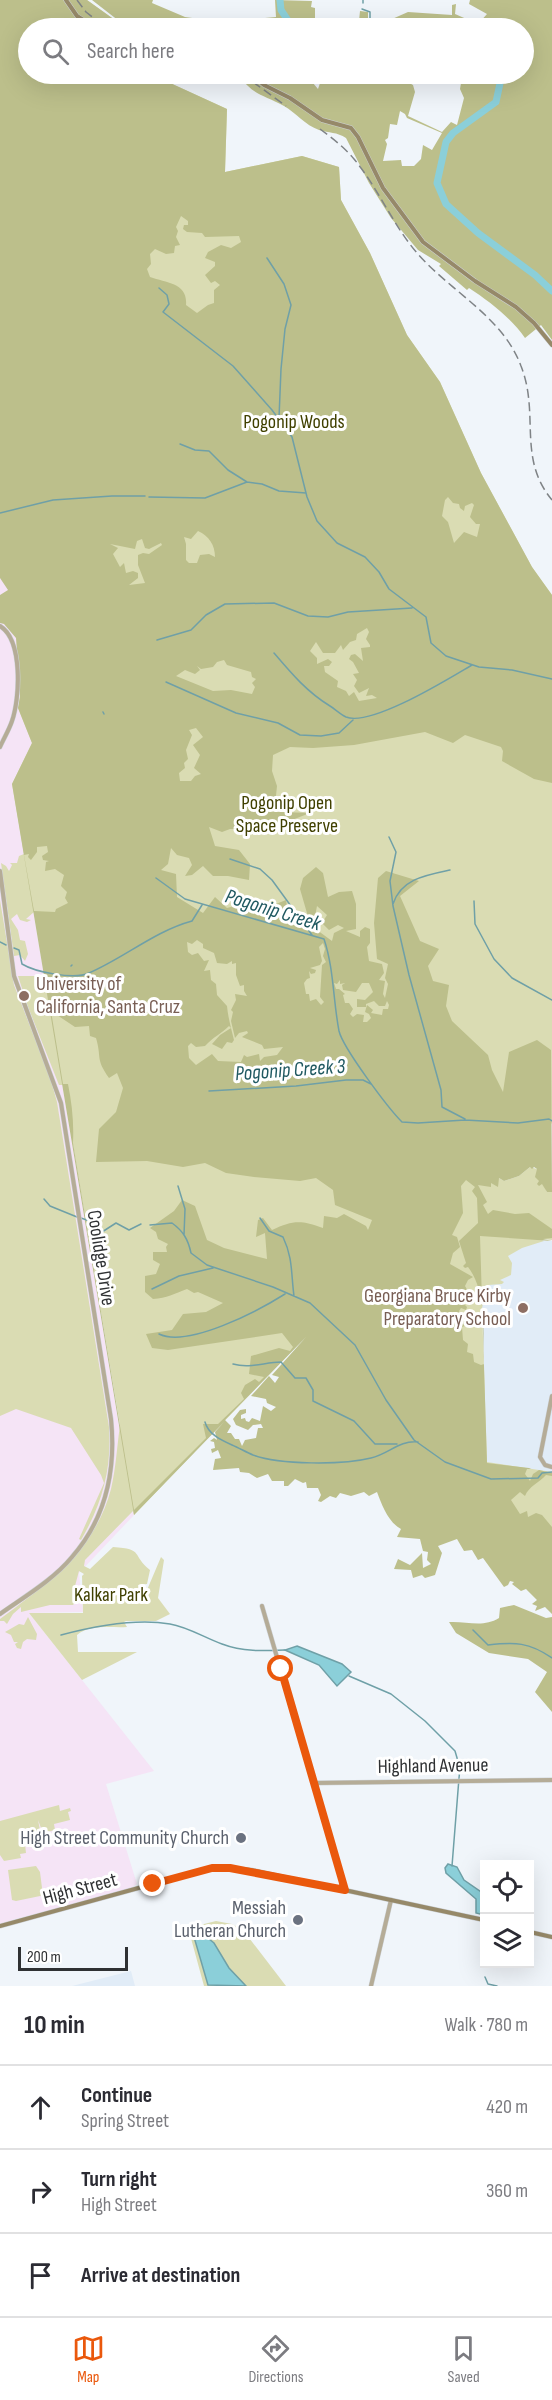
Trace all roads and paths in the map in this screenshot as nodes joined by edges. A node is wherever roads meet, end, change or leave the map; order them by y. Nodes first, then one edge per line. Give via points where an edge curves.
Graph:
1 (66, 0) edge
2 (80, 18) edge
3 (263, 84) edge
4 (552, 345) edge
5 (0, 626) edge
6 (0, 747) edge
7 (0, 872) edge
8 (552, 1396) edge
9 (552, 1467) edge
10 (262, 1605) dead end
11 (0, 1614) edge
12 (552, 1780) edge
13 (314, 1782) junction
14 (345, 1890) junction
15 (391, 1900) junction
16 (480, 1919) edge
17 (0, 1926) edge
18 (534, 1933) edge
19 (552, 1937) edge
20 (372, 1986) edge

1 - 2 main road
3 - 4 main road via 316,116 351,128 383,188 423,242 516,307
5 - 6 street via 11,636 15,650 17,696 12,721
7 - 11 street, Coolidge Drive via 13,970 61,1103 111,1419 113,1454 105,1498 80,1546 57,1572
8 - 9 street via 540,1452 541,1461
10 - 13 street
12 - 13 street, Highland Avenue
13 - 14 street
14 - 15 main road, High Street
14 - 17 main road, High Street via 251,1870 212,1868
15 - 16 main road, High Street
15 - 20 street
18 - 19 main road

